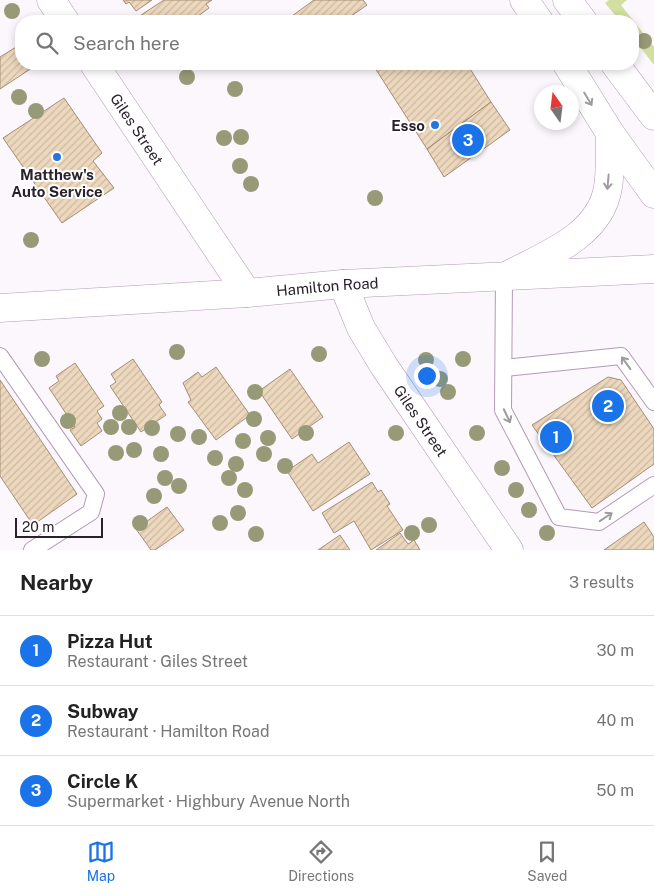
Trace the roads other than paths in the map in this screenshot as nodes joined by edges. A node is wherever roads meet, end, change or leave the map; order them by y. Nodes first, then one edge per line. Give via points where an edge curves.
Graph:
1 (51, 0) edge
2 (524, 0) edge
3 (62, 15) edge
4 (535, 15) edge
5 (98, 70) edge
6 (571, 70) edge
7 (620, 70) edge
8 (654, 116) edge
9 (610, 134) junction
10 (654, 194) edge
11 (654, 269) edge
12 (504, 277) junction
13 (344, 284) junction
14 (247, 293) junction
15 (0, 308) edge
16 (0, 356) edge
17 (504, 368) junction
18 (654, 402) edge
19 (654, 485) edge
20 (32, 550) edge
21 (508, 550) edge

1 - 3 main road
2 - 4 main road
5 - 14 main road, Giles Street
6 -> 9 main road
7 - 8 main road
9 - 10 main road
9 -> 12 main road via 608,188 593,221 583,232 549,254
11 - 12 main road, Hamilton Road
12 - 13 main road, Hamilton Road
12 - 17 lane
13 - 14 main road, Hamilton Road
13 - 21 main road, Giles Street via 361,328 384,366
14 - 15 main road, Hamilton Road
16 - 20 lane via 96,494 91,512
18 -> 17 lane via 621,356
17 -> 19 lane via 504,410 560,517 599,522

